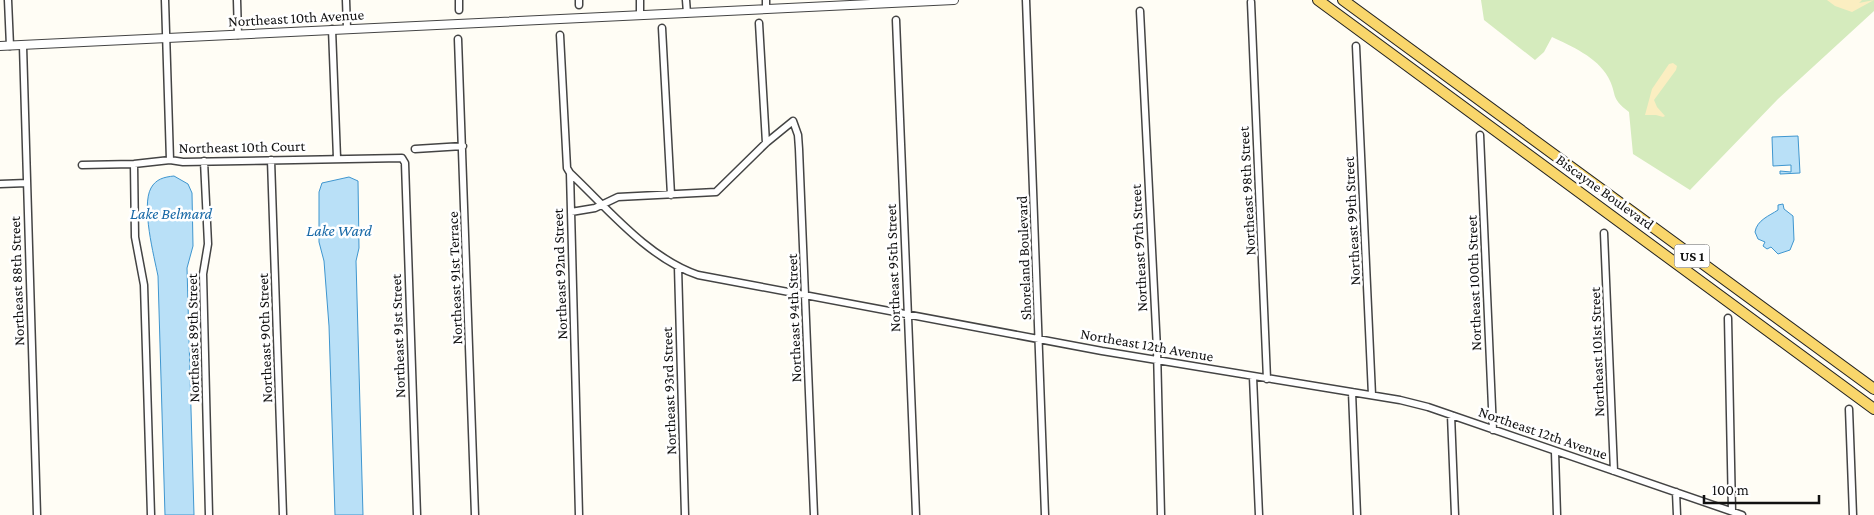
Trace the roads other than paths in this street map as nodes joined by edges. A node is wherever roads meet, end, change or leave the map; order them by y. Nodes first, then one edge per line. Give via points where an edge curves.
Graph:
1 (8, 0) edge
2 (165, 0) edge
3 (237, 0) edge
4 (346, 0) edge
5 (459, 0) edge
6 (640, 0) edge
7 (686, 0) edge
8 (766, 0) edge
9 (954, 0) edge
10 (1026, 0) edge
11 (1318, 0) edge
12 (1343, 0) edge
13 (894, 1) edge
14 (1251, 2) dead end
15 (1356, 5) edge
16 (766, 9) junction
17 (459, 10) dead end
18 (1140, 11) dead end
19 (687, 12) junction
20 (640, 14) junction
21 (896, 20) dead end
22 (759, 23) dead end
23 (347, 28) junction
24 (662, 28) dead end
25 (332, 29) junction
26 (238, 35) junction
27 (560, 35) dead end
28 (166, 38) junction
29 (458, 39) dead end
30 (0, 46) edge
31 (10, 46) junction
32 (23, 46) junction
33 (1356, 46) dead end
34 (1510, 123) junction
35 (1480, 135) dead end
36 (1502, 135) junction
37 (766, 144) junction
38 (463, 146) junction
39 (415, 149) dead end
40 (337, 158) junction
41 (402, 158) joint
42 (170, 160) junction
43 (271, 160) junction
44 (204, 161) junction
45 (134, 164) junction
46 (82, 165) dead end
47 (570, 173) junction
48 (27, 183) junction
49 (0, 184) edge
50 (671, 195) junction
51 (602, 203) junction
52 (571, 212) junction
53 (1604, 233) dead end
54 (1669, 240) junction
55 (1649, 243) junction
56 (678, 267) junction
57 (806, 296) junction
58 (908, 314) junction
59 (1728, 318) dead end
60 (1039, 338) junction
61 (1156, 359) junction
62 (1253, 377) junction
63 (1267, 379) junction
64 (1874, 389) edge
65 (1352, 392) junction
66 (1372, 395) junction
67 (1849, 408) dead end
68 (1874, 409) edge
69 (1451, 416) junction
70 (1493, 430) junction
71 (1555, 452) junction
72 (1614, 471) junction
73 (1676, 492) junction
74 (1732, 512) junction
75 (37, 515) edge
76 (151, 515) edge
77 (209, 515) edge
78 (283, 515) edge
79 (417, 515) edge
80 (475, 515) edge
81 (579, 515) edge
82 (685, 515) edge
83 (814, 515) edge
84 (916, 515) edge
85 (1045, 515) edge
86 (1162, 515) edge
87 (1259, 515) edge
88 (1357, 515) edge
89 (1456, 515) edge
90 (1557, 515) edge
91 (1677, 515) edge
92 (1742, 515) edge
93 (1854, 515) edge

1 - 31 street
2 - 28 street
3 - 26 street
4 - 23 street
5 - 17 street
6 - 20 street
7 - 19 street
8 - 16 street
9 - 13 street, Northeast 10th Avenue
10 - 60 street, Shoreland Boulevard
11 - 36 main road, Biscayne Boulevard / US 1
12 - 15 main road, Biscayne Boulevard / US 1
13 - 16 street, Northeast 10th Avenue
14 - 63 street, Northeast 98th Street
15 - 34 main road, Biscayne Boulevard / US 1
16 - 19 street, Northeast 10th Avenue
18 - 61 street, Northeast 97th Street
19 - 20 street, Northeast 10th Avenue
20 - 23 street, Northeast 10th Avenue
21 - 58 street, Northeast 95th Street
22 - 37 street
23 - 25 street, Northeast 10th Avenue
24 - 50 street
25 - 26 street, Northeast 10th Avenue
25 - 40 street
26 - 28 street, Northeast 10th Avenue
27 - 47 street, Northeast 92nd Street via 567,168
28 - 32 street, Northeast 10th Avenue
28 - 42 street
29 - 38 street, Northeast 91st Terrace
30 - 31 street, Northeast 10th Avenue
31 - 32 street, Northeast 10th Avenue
32 - 48 street, Northeast 88th Street
33 - 66 street, Northeast 99th Street
34 - 36 main road
34 - 54 main road, Biscayne Boulevard / US 1
35 - 70 street, Northeast 100th Street
36 - 55 main road, Biscayne Boulevard / US 1
37 - 50 street via 716,192
37 - 57 street, Northeast 94th Street via 793,121 798,135
38 - 39 street
38 - 80 street, Northeast 91st Terrace
40 - 41 street, Northeast 10th Court
40 - 43 street, Northeast 10th Court
41 - 79 street, Northeast 91st Street via 405,164
42 - 44 street, Northeast 10th Court
42 - 45 street, Northeast 10th Court
43 - 44 street, Northeast 10th Court
43 - 78 street, Northeast 90th Street
44 - 77 street, Northeast 89th Street via 208,244 203,274
45 - 46 street, Northeast 10th Court
45 - 76 street via 135,237 144,285
47 - 51 street, Northeast 12th Avenue
47 - 52 street, Northeast 92nd Street
48 - 49 street
48 - 75 street, Northeast 88th Street
50 - 51 street via 618,197
51 - 52 street via 595,208
51 - 56 street, Northeast 12th Avenue via 653,251
52 - 81 street, Northeast 92nd Street
53 - 72 street, Northeast 101st Street
54 - 55 main road
54 - 64 main road, Biscayne Boulevard / US 1
55 - 68 main road, Biscayne Boulevard / US 1
56 - 57 street, Northeast 12th Avenue via 720,280
56 - 82 street, Northeast 93rd Street
57 - 58 street, Northeast 12th Avenue
57 - 83 street, Northeast 94th Street
58 - 60 street, Northeast 12th Avenue
58 - 84 street, Northeast 95th Street
59 - 74 street
60 - 61 street, Northeast 12th Avenue
60 - 85 street, Shoreland Boulevard
61 - 62 street, Northeast 12th Avenue
61 - 86 street, Northeast 97th Street
62 - 63 street, Northeast 12th Avenue
62 - 87 street
63 - 65 street, Northeast 12th Avenue
65 - 66 street, Northeast 12th Avenue
65 - 88 street
66 - 69 street, Northeast 12th Avenue via 1419,404
67 - 93 street
69 - 70 street, Northeast 12th Avenue
69 - 89 street
70 - 71 street, Northeast 12th Avenue
71 - 72 street, Northeast 12th Avenue
71 - 90 street
72 - 73 street, Northeast 12th Avenue
73 - 74 street, Northeast 12th Avenue
73 - 91 street
74 - 92 street, Northeast 12th Avenue

